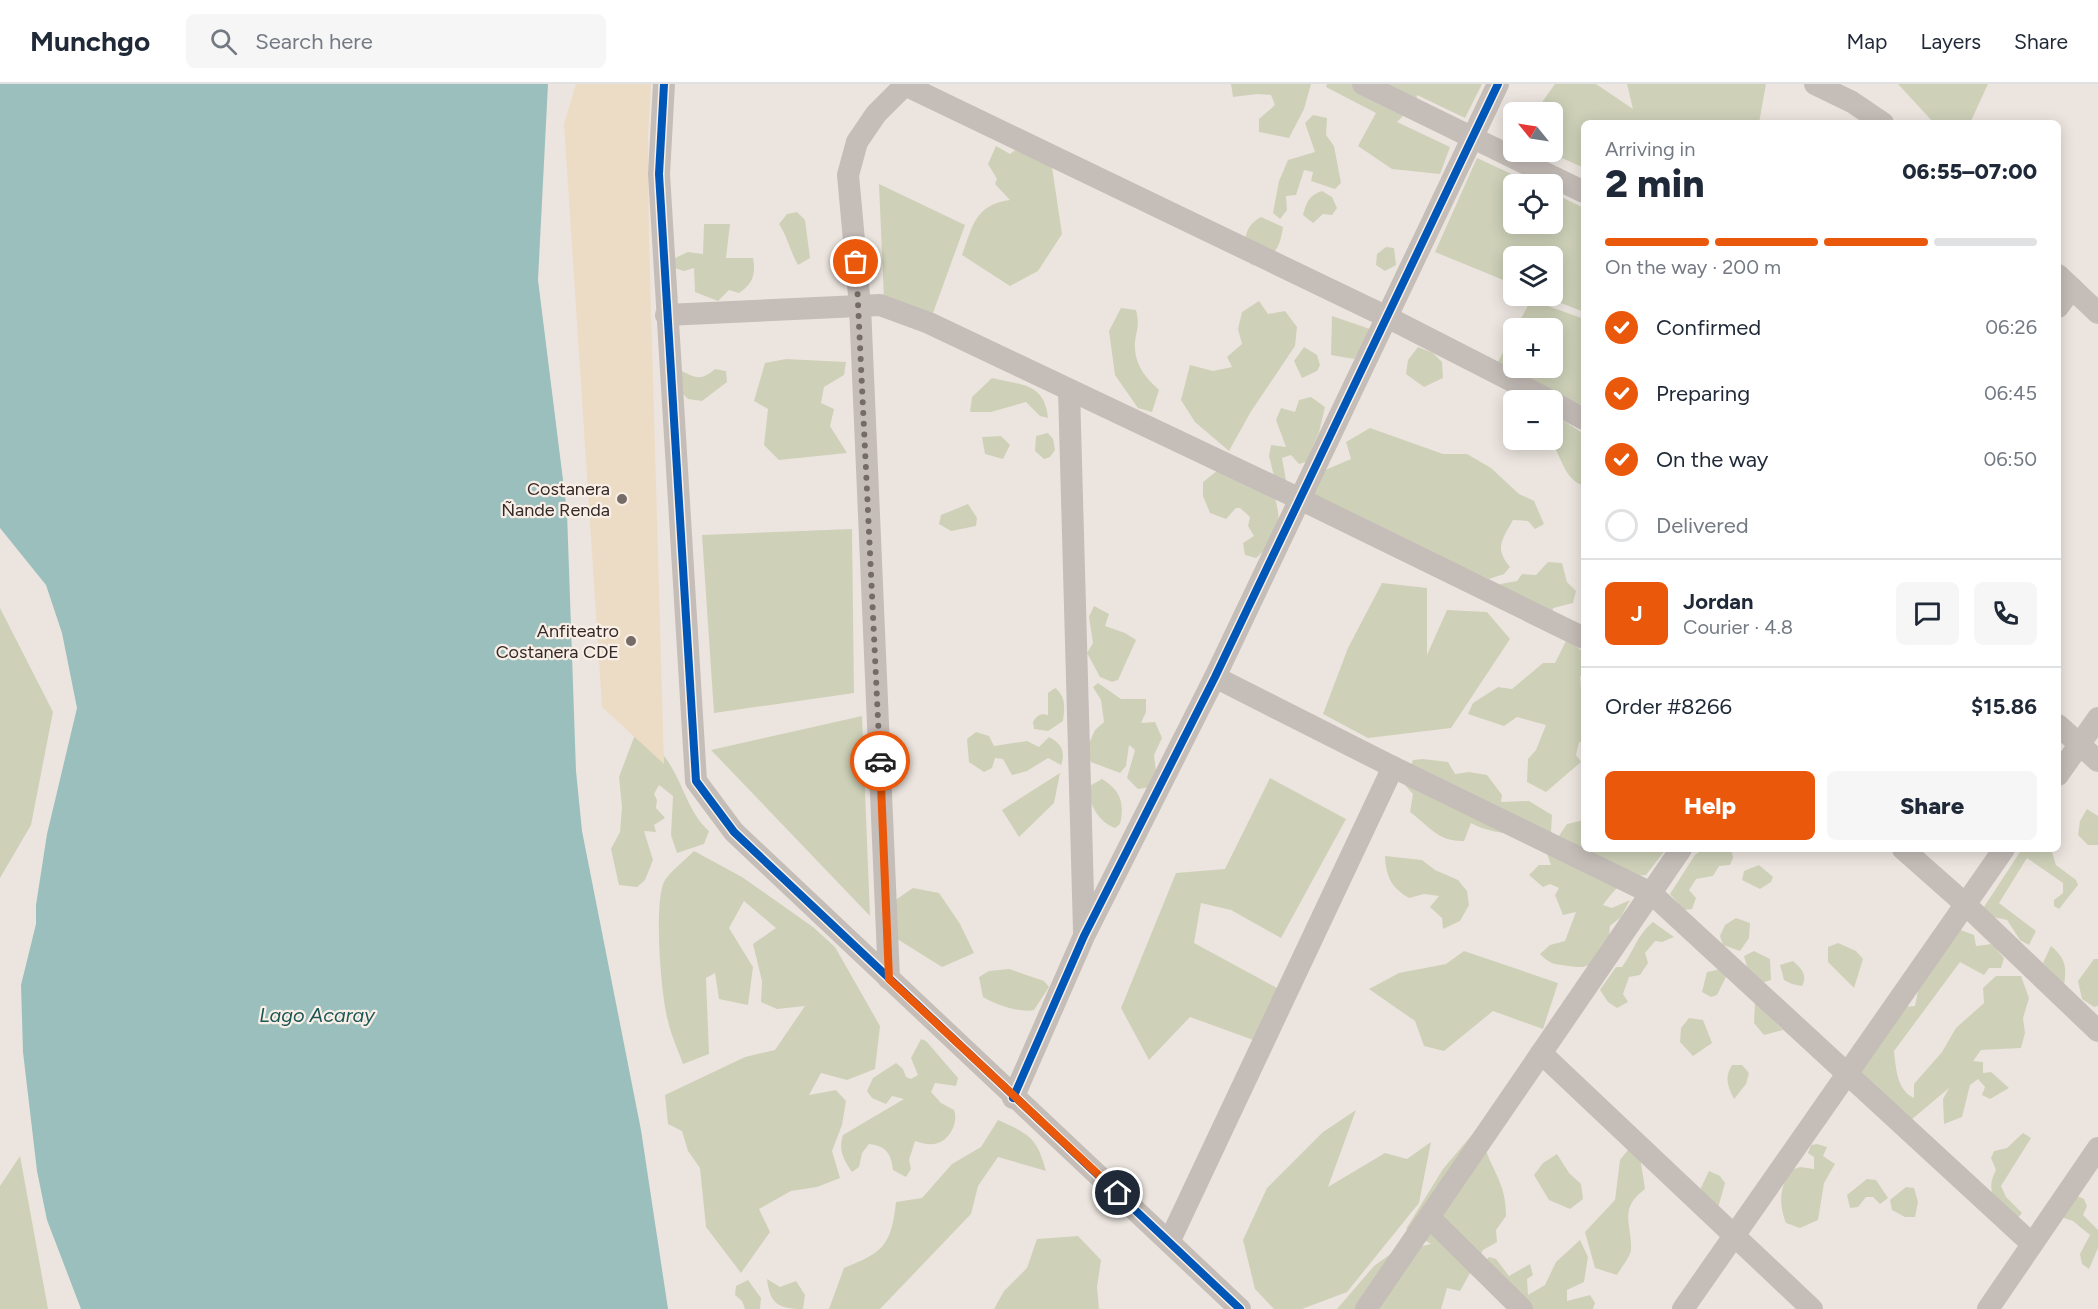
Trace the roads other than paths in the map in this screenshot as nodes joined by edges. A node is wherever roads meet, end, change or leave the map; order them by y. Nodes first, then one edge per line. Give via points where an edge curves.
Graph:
1 (664, 84) edge
2 (906, 84) edge
3 (1363, 84) edge
4 (1498, 84) edge
5 (1815, 84) edge
6 (1879, 120) edge
7 (1472, 139) junction
8 (1581, 191) edge
9 (2065, 281) edge
10 (2061, 296) edge
11 (860, 306) junction
12 (2098, 313) edge
13 (666, 315) junction
14 (1387, 317) junction
15 (1069, 390) junction
16 (1530, 390) edge
17 (1563, 408) edge
18 (1581, 417) edge
19 (1300, 499) junction
20 (1581, 637) edge
21 (1215, 676) junction
22 (2098, 718) edge
23 (2061, 728) edge
24 (2080, 744) junction
25 (2098, 761) edge
26 (1393, 767) junction
27 (2061, 770) edge
28 (1679, 852) edge
29 (1906, 852) edge
30 (2002, 852) edge
31 (1651, 893) junction
32 (1964, 903) junction
33 (1084, 936) junction
34 (889, 979) junction
35 (2098, 1031) edge
36 (1541, 1053) junction
37 (1847, 1072) junction
38 (1013, 1098) junction
39 (2098, 1148) edge
40 (1429, 1217) junction
41 (1734, 1235) junction
42 (1170, 1240) junction
43 (2032, 1244) junction
44 (1240, 1309) edge
45 (1366, 1309) edge
46 (1522, 1309) edge
47 (1683, 1309) edge
48 (1812, 1309) edge
49 (1988, 1309) edge

1 - 13 street via 659,174
2 - 11 street via 876,114 857,142 848,175
2 - 14 street
3 - 7 street
4 - 7 street
5 - 6 street
7 - 8 street
7 - 14 street
9 - 10 street
9 - 12 street
11 - 13 street
11 - 15 street via 880,305 929,323
11 - 34 street
13 - 34 street via 696,781 734,832
14 - 16 street
14 - 19 street
15 - 19 street
15 - 33 street
17 - 18 street
19 - 20 street
19 - 21 street
21 - 26 street
21 - 33 street
22 - 24 street
23 - 24 street
24 - 25 street
24 - 27 street
26 - 31 street
26 - 42 street
28 - 31 street
29 - 32 street
30 - 32 street
31 - 36 street
31 - 37 street
32 - 35 street
32 - 37 street
33 - 38 street
34 - 38 street
36 - 40 street
36 - 41 street
37 - 41 street
37 - 43 street
38 - 42 street
39 - 43 street
40 - 45 street
40 - 46 street
41 - 47 street
41 - 48 street
42 - 44 street
43 - 49 street

